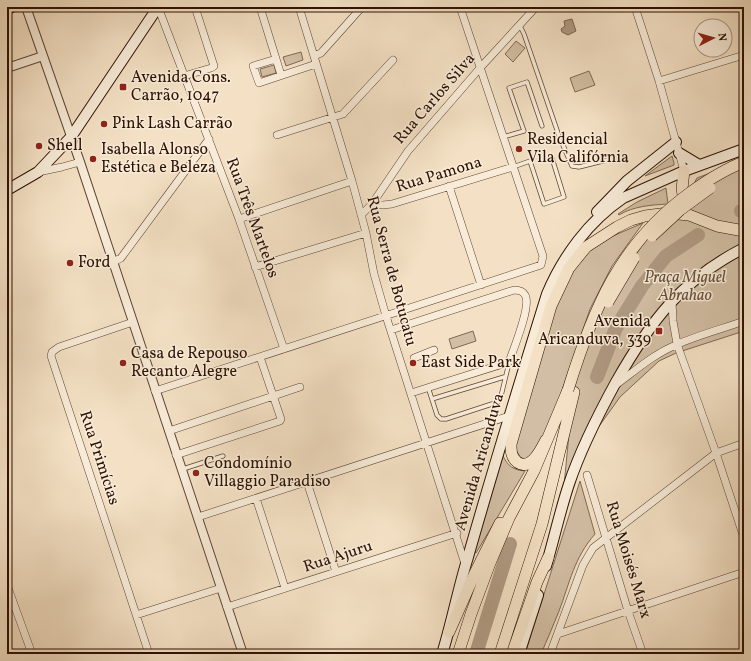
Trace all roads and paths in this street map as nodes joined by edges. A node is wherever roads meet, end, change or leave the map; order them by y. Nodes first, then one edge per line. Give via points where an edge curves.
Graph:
1 (12, 7) edge
2 (26, 7) edge
3 (158, 7) edge
4 (195, 7) edge
5 (260, 7) edge
6 (299, 7) edge
7 (362, 7) edge
8 (460, 7) edge
9 (536, 7) edge
10 (635, 7) edge
11 (7, 9) edge
12 (520, 25) junction
13 (744, 55) edge
14 (43, 56) junction
15 (276, 58) junction
16 (315, 60) junction
17 (393, 60) dead end
18 (7, 68) edge
19 (480, 68) junction
20 (281, 75) junction
21 (184, 76) junction
22 (659, 81) junction
23 (333, 118) junction
24 (542, 126) dead end
25 (277, 135) dead end
26 (71, 137) junction
27 (503, 137) junction
28 (209, 139) junction
29 (676, 142) junction
30 (744, 149) edge
31 (679, 153) junction
32 (552, 158) dead end
33 (611, 159) dead end
34 (80, 162) junction
35 (744, 162) edge
36 (699, 165) junction
37 (513, 167) junction
38 (744, 168) edge
39 (684, 170) junction
40 (38, 172) junction
41 (352, 182) junction
42 (449, 186) junction
43 (7, 190) edge
44 (372, 204) junction
45 (361, 214) junction
46 (689, 215) junction
47 (239, 219) junction
48 (586, 229) junction
49 (744, 231) edge
50 (366, 233) junction
51 (744, 248) edge
52 (113, 262) junction
53 (255, 267) junction
54 (481, 285) junction
55 (672, 301) junction
56 (386, 316) junction
57 (744, 321) edge
58 (132, 322) junction
59 (391, 330) junction
60 (677, 344) junction
61 (284, 349) junction
62 (434, 350) dead end
63 (260, 357) junction
64 (401, 362) junction
65 (509, 362) junction
66 (504, 377) junction
67 (300, 387) dead end
68 (428, 387) junction
69 (614, 387) junction
70 (155, 391) junction
71 (571, 391) junction
72 (411, 393) junction
73 (273, 396) junction
74 (432, 399) junction
75 (509, 416) junction
76 (168, 431) junction
77 (546, 440) junction
78 (427, 443) junction
79 (744, 443) edge
80 (716, 453) junction
81 (176, 455) junction
82 (224, 456) dead end
83 (181, 470) junction
84 (586, 475) dead end
85 (307, 482) junction
86 (522, 493) junction
87 (256, 498) junction
88 (198, 517) junction
89 (456, 533) junction
90 (606, 537) junction
91 (744, 538) edge
92 (548, 558) junction
93 (466, 564) junction
94 (336, 572) junction
95 (744, 572) edge
96 (7, 585) edge
97 (221, 588) junction
98 (286, 588) junction
99 (227, 608) junction
100 (628, 612) junction
101 (136, 615) junction
102 (449, 632) junction
103 (558, 634) junction
104 (32, 654) edge
105 (149, 654) edge
106 (243, 654) edge
107 (442, 654) edge
108 (458, 654) edge
109 (500, 654) edge
110 (512, 654) edge
111 (519, 654) edge
112 (550, 654) edge
113 (643, 654) edge

1 - 11 main road
2 - 14 street
3 - 21 street, Rua Três Martelos
3 - 26 main road
4 - 21 street via 214,66
5 - 15 street
6 - 16 street, Rua Serra de Botucatu
7 - 16 street
8 - 19 street
9 - 12 street, Rua Carlos Silva
10 - 22 street
12 - 19 street, Rua Carlos Silva
12 - 33 lane via 572,166 579,167
13 - 22 street
14 - 18 street
14 - 26 street
15 - 20 street
15 - 20 street via 253,66 258,83
16 - 20 street
16 - 23 street, Rua Serra de Botucatu
17 - 23 street via 343,114
19 - 27 street
19 - 44 street, Rua Carlos Silva via 408,151
21 - 28 street, Rua Três Martelos
22 - 29 street
23 - 25 street
23 - 41 street, Rua Serra de Botucatu
24 - 27 lane via 527,82 510,88 524,131
26 - 34 street
26 - 40 main road
27 - 37 street
28 - 47 street, Rua Três Martelos
28 - 52 street via 121,258
29 - 31 street
29 - 48 main road via 627,181 603,205
30 - 36 main road, Avenida Aricanduva
31 - 36 main road
31 - 39 street
32 - 37 lane via 564,197 544,204 530,161
34 - 40 street
34 - 52 street
35 - 71 highway, bridge via 676,202 638,241 605,291 579,355
36 - 39 main road, Avenida Aricanduva
37 - 42 street, Rua Pamona
37 - 54 street via 543,256 542,263
38 - 71 highway, bridge via 719,182 680,210 654,233 632,260 599,318
39 - 46 highway via 682,193
39 - 48 main road, Avenida Aricanduva via 616,202
40 - 43 main road
41 - 45 street, Rua Serra de Botucatu
41 - 47 street
42 - 44 street, Rua Pamona via 392,204
42 - 54 street
44 - 45 street, Rua Carlos Silva
45 - 50 street, Rua Serra de Botucatu
46 - 49 highway via 717,226
46 - 77 highway via 668,213 645,216 624,224 586,247 569,268 551,306 511,444 512,458 524,465 529,464
47 - 53 street, Rua Três Martelos
48 - 75 main road, Avenida Aricanduva via 558,271 547,294
50 - 53 street
50 - 56 street, Rua Serra de Botucatu
51 - 55 main road via 693,280
52 - 58 street
53 - 61 street, Rua Três Martelos
54 - 56 street
55 - 60 street
55 - 69 main road via 652,323
56 - 59 street, Rua Serra de Botucatu
56 - 61 street
57 - 60 street
58 - 70 street
58 - 101 street, Rua Primícias via 59,347 51,356
59 - 64 street, Rua Serra de Botucatu
59 - 65 street via 520,290 527,299 525,318
60 - 69 street via 641,365
60 - 80 street
61 - 63 street
62 - 64 street
63 - 70 street
63 - 73 street
64 - 72 street, Rua Serra de Botucatu
65 - 66 lane
65 - 68 street
66 - 74 lane
66 - 74 lane via 498,402 446,419 441,419 437,415
67 - 73 street
68 - 72 street
68 - 74 lane
69 - 92 main road via 583,445
70 - 76 street
71 - 77 highway
71 - 109 highway via 542,524
72 - 78 street, Rua Serra de Botucatu
73 - 76 street
73 - 81 street via 280,421
75 - 78 street
75 - 93 main road, Avenida Aricanduva
76 - 81 street
77 - 86 highway
78 - 85 street
78 - 89 street, Rua Serra de Botucatu
79 - 80 street
80 - 90 street
80 - 91 street
81 - 83 street
82 - 83 lane
83 - 88 street
84 - 90 street, Rua Moisés Marx
85 - 87 street
85 - 94 street
86 - 102 highway via 490,540
86 - 108 highway via 508,518 490,563
87 - 88 street
87 - 98 street
88 - 97 street
89 - 93 street, Rua Serra de Botucatu
89 - 94 street, Rua Ajuru
90 - 100 street, Rua Moisés Marx
90 - 103 street via 593,548 583,565
92 - 110 highway
92 - 111 main road
93 - 102 main road, Avenida Aricanduva
94 - 98 street, Rua Ajuru
95 - 100 street
96 - 104 street
97 - 99 street
97 - 101 street
98 - 99 street, Rua Ajuru
99 - 106 street
100 - 103 street
100 - 113 street, Rua Moisés Marx
101 - 105 street, Rua Primícias
102 - 107 main road, Avenida Aricanduva
103 - 112 street

